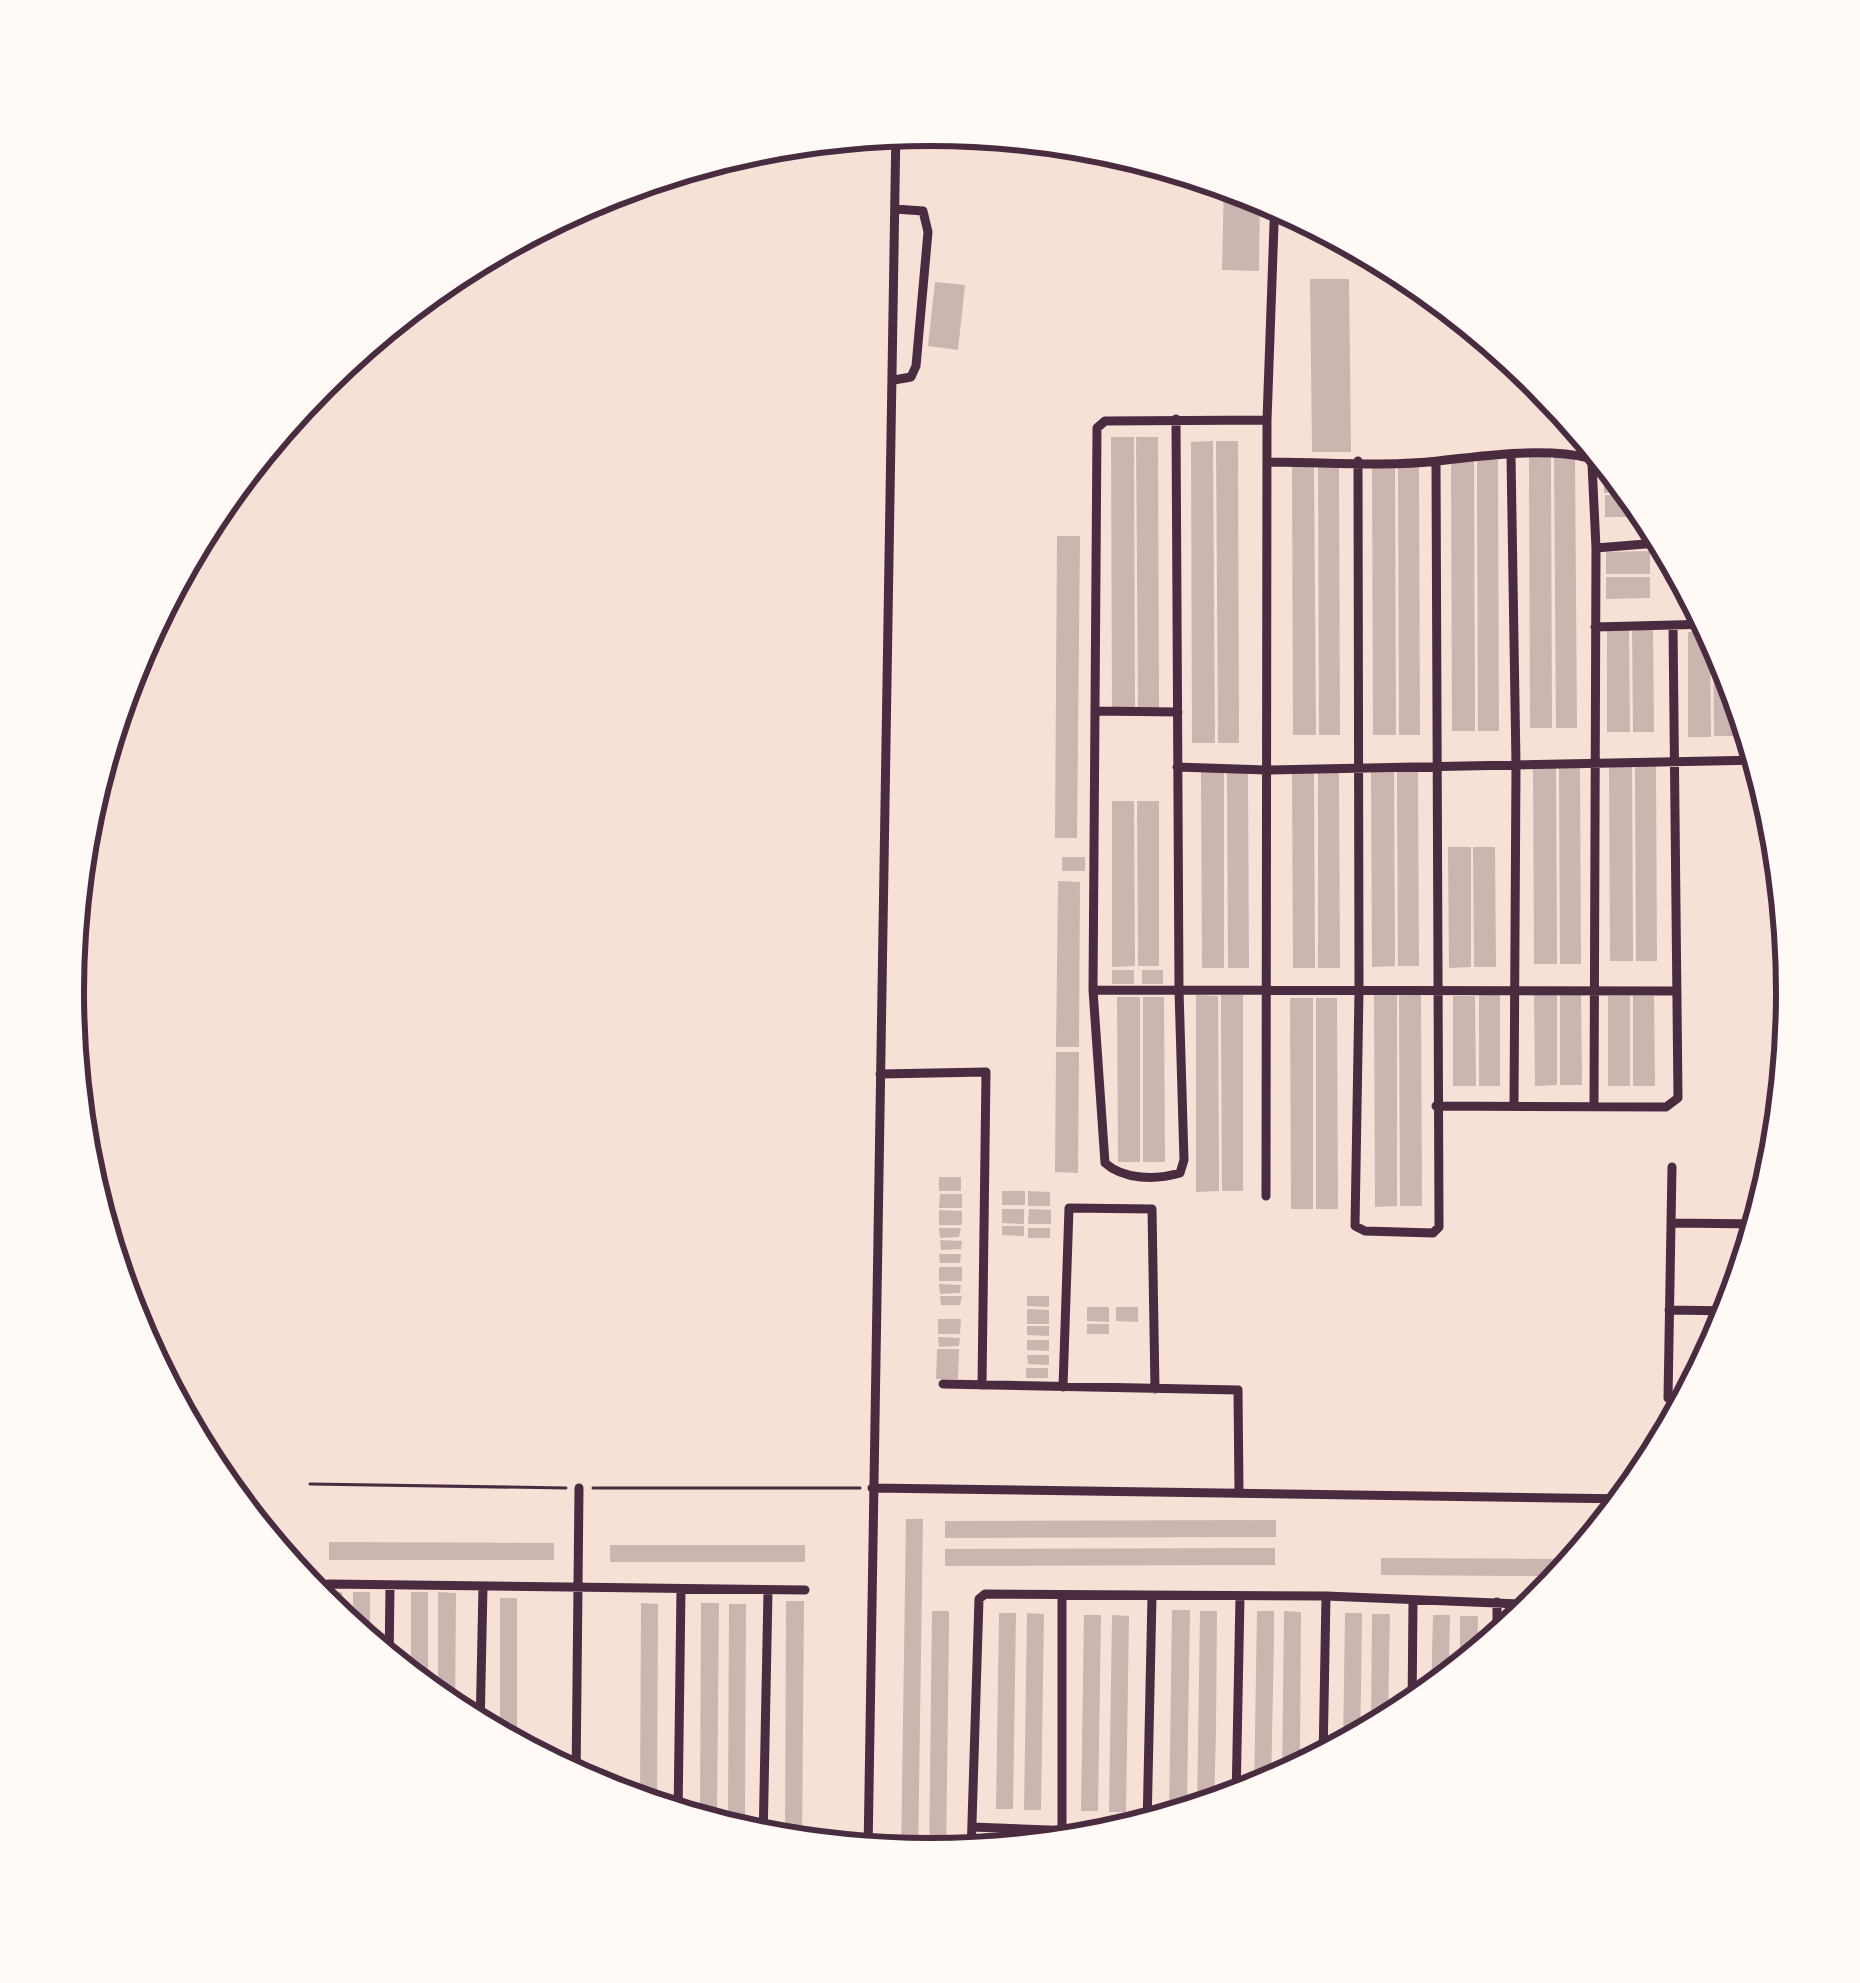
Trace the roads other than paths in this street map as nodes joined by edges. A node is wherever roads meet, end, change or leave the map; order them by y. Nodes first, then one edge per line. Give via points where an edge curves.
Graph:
1 (896, 147) edge
2 (895, 209) junction
3 (1274, 219) edge
4 (894, 380) junction
5 (1176, 419) junction
6 (1267, 420) junction
7 (1511, 456) junction
8 (1585, 457) edge
9 (1358, 461) junction
10 (1269, 462) junction
11 (1436, 462) junction
12 (1591, 464) edge
13 (1594, 470) joint
14 (1647, 544) edge
15 (1596, 548) junction
16 (1673, 625) junction
17 (1692, 625) edge
18 (1595, 627) junction
19 (1096, 711) junction
20 (1178, 712) junction
21 (1743, 760) edge
22 (1673, 762) junction
23 (1593, 763) junction
24 (1516, 765) junction
25 (1436, 766) junction
26 (1177, 767) junction
27 (1359, 768) junction
28 (1267, 770) junction
29 (1093, 990) junction
30 (1179, 990) junction
31 (1267, 990) junction
32 (1359, 991) junction
33 (1436, 991) junction
34 (1512, 991) junction
35 (1595, 991) junction
36 (1675, 992) junction
37 (880, 1074) junction
38 (1436, 1106) junction
39 (1514, 1106) junction
40 (1594, 1106) junction
41 (1672, 1167) dead end
42 (1266, 1196) dead end
43 (1671, 1222) junction
44 (1743, 1224) edge
45 (1669, 1310) junction
46 (1714, 1311) edge
47 (943, 1384) dead end
48 (982, 1385) junction
49 (1064, 1387) junction
50 (1155, 1389) junction
51 (1672, 1398) edge
52 (579, 1488) dead end
53 (872, 1488) junction
54 (1239, 1493) junction
55 (1608, 1498) edge
56 (327, 1584) edge
57 (389, 1587) junction
58 (483, 1587) junction
59 (579, 1587) junction
60 (681, 1589) junction
61 (805, 1590) dead end
62 (768, 1592) junction
63 (1152, 1596) junction
64 (1326, 1596) junction
65 (1240, 1597) junction
66 (1062, 1598) junction
67 (1413, 1601) junction
68 (1497, 1602) junction
69 (1514, 1603) edge
70 (1497, 1619) edge
71 (389, 1642) edge
72 (1412, 1686) edge
73 (480, 1708) edge
74 (1323, 1740) edge
75 (576, 1759) edge
76 (1236, 1780) edge
77 (678, 1799) edge
78 (1147, 1809) edge
79 (763, 1821) edge
80 (1062, 1826) edge
81 (972, 1827) junction
82 (1040, 1830) edge
83 (868, 1835) edge
84 (972, 1836) edge

1 - 2 street
2 - 4 street
2 - 4 street via 923,211 928,246 916,366
3 - 6 street
4 - 37 street
5 - 6 street
5 - 19 street via 1096,428
5 - 20 street
6 - 10 street
7 - 8 street
7 - 11 street
7 - 24 street
9 - 10 street
9 - 11 street
9 - 27 street
10 - 28 street
11 - 25 street
12 - 13 street
13 - 15 street
14 - 15 street
15 - 18 street
16 - 17 street
16 - 18 street
16 - 22 street
18 - 23 street
19 - 20 street
19 - 29 street
20 - 26 street
21 - 22 street
22 - 23 street
22 - 36 street
23 - 24 street
23 - 35 street
24 - 25 street
24 - 34 street
25 - 27 street
25 - 33 street
26 - 28 street
26 - 30 street
27 - 28 street
27 - 32 street
28 - 31 street
29 - 30 street
29 - 30 street via 1105,1163 1118,1173 1173,1176 1183,1168
30 - 31 street
31 - 32 street
31 - 42 street
32 - 33 street
32 - 38 street via 1359,1230 1436,1230
33 - 34 street
33 - 38 street
34 - 35 street
34 - 39 street
35 - 36 street
35 - 40 street
36 - 40 street via 1678,1098 1666,1107
37 - 48 street via 986,1072
37 - 53 street
38 - 39 street
39 - 40 street
41 - 43 street
43 - 44 street
43 - 45 street
45 - 46 street
45 - 51 street
47 - 48 street
48 - 49 street
49 - 50 street
49 - 50 street via 1069,1208 1152,1209
50 - 54 street via 1238,1390
52 - 59 street
53 - 54 street
53 - 83 street
54 - 55 street
56 - 57 street
57 - 58 street
57 - 71 street
58 - 59 street
58 - 73 street
59 - 60 street
59 - 75 street
60 - 62 street
60 - 77 street
61 - 62 street
62 - 79 street
63 - 65 street
63 - 66 street
63 - 78 street
64 - 65 street
64 - 67 street
64 - 74 street
65 - 76 street
66 - 80 street
66 - 81 street via 991,1592 979,1599
67 - 68 street
67 - 72 street
68 - 69 street
68 - 70 street
81 - 82 street
81 - 84 street

